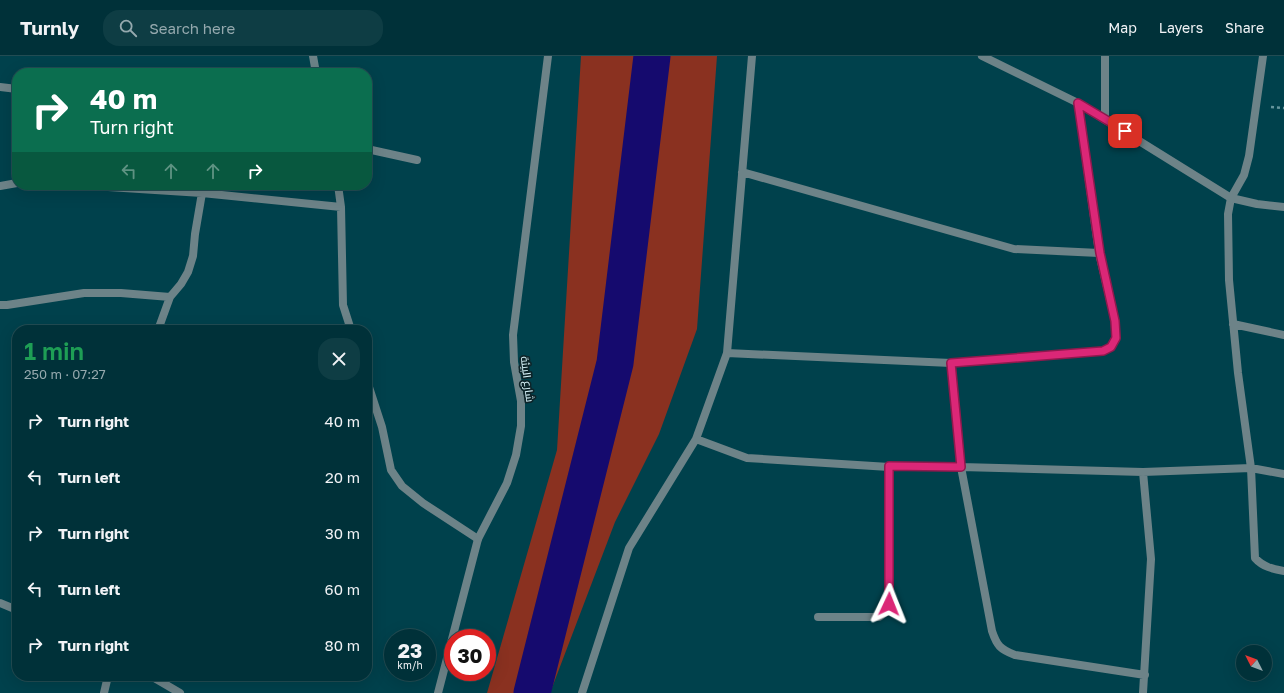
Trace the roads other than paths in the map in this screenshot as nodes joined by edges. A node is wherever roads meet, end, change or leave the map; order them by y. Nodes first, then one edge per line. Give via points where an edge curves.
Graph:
1 (313, 56) edge
2 (548, 56) edge
3 (752, 56) edge
4 (982, 56) edge
5 (1105, 56) edge
6 (1262, 56) edge
7 (315, 68) edge
8 (0, 87) edge
9 (12, 88) edge
10 (1078, 103) junction
11 (1105, 119) junction
12 (372, 150) edge
13 (417, 160) dead end
14 (742, 172) junction
15 (12, 184) edge
16 (0, 186) edge
17 (155, 190) edge
18 (339, 190) edge
19 (202, 193) junction
20 (1231, 198) junction
21 (341, 207) junction
22 (1284, 207) edge
23 (1100, 253) junction
24 (170, 297) junction
25 (0, 305) edge
26 (1233, 324) junction
27 (160, 325) edge
28 (349, 325) edge
29 (1284, 335) edge
30 (727, 353) junction
31 (951, 363) junction
32 (372, 396) edge
33 (696, 439) junction
34 (889, 466) junction
35 (961, 467) junction
36 (1251, 468) junction
37 (1143, 472) junction
38 (1284, 474) edge
39 (478, 539) junction
40 (1284, 571) edge
41 (0, 603) edge
42 (12, 608) edge
43 (818, 617) dead end
44 (1145, 675) junction
45 (107, 681) edge
46 (160, 681) edge
47 (104, 693) edge
48 (180, 693) edge
49 (438, 693) edge
50 (582, 693) edge
51 (1143, 693) edge

1 - 7 street
2 - 39 street, شارع البيئة via 513,335 514,362 521,401 521,426 516,455 506,483
3 - 14 street
4 - 10 street
5 - 11 street
6 - 20 street via 1249,156 1244,176
8 - 9 street
10 - 11 street
10 - 23 street
11 - 20 street
12 - 13 street
14 - 23 street via 1014,250
14 - 30 street
15 - 16 street
17 - 19 street
18 - 21 street
19 - 21 street
19 - 24 street via 192,261 181,284
20 - 22 street
20 - 26 street via 1228,214 1229,280
21 - 28 street via 343,305
23 - 31 street via 1115,321 1116,338 1111,347 1103,351
24 - 25 street via 84,293
24 - 27 street
26 - 29 street
26 - 36 street
30 - 31 street
30 - 33 street
31 - 35 street
32 - 39 street via 382,427 391,470 402,486
33 - 34 street via 747,458
33 - 50 street via 629,548
34 - 35 street
34 - 43 street via 890,594 886,612 879,617 870,618
35 - 37 street
35 - 44 street via 992,631 995,642 1002,650 1015,655
36 - 37 street
36 - 38 street
36 - 40 street via 1255,558 1269,568
37 - 44 street via 1151,558
39 - 49 street, شارع البيئة
41 - 42 street
44 - 51 street
45 - 47 street
46 - 48 street

